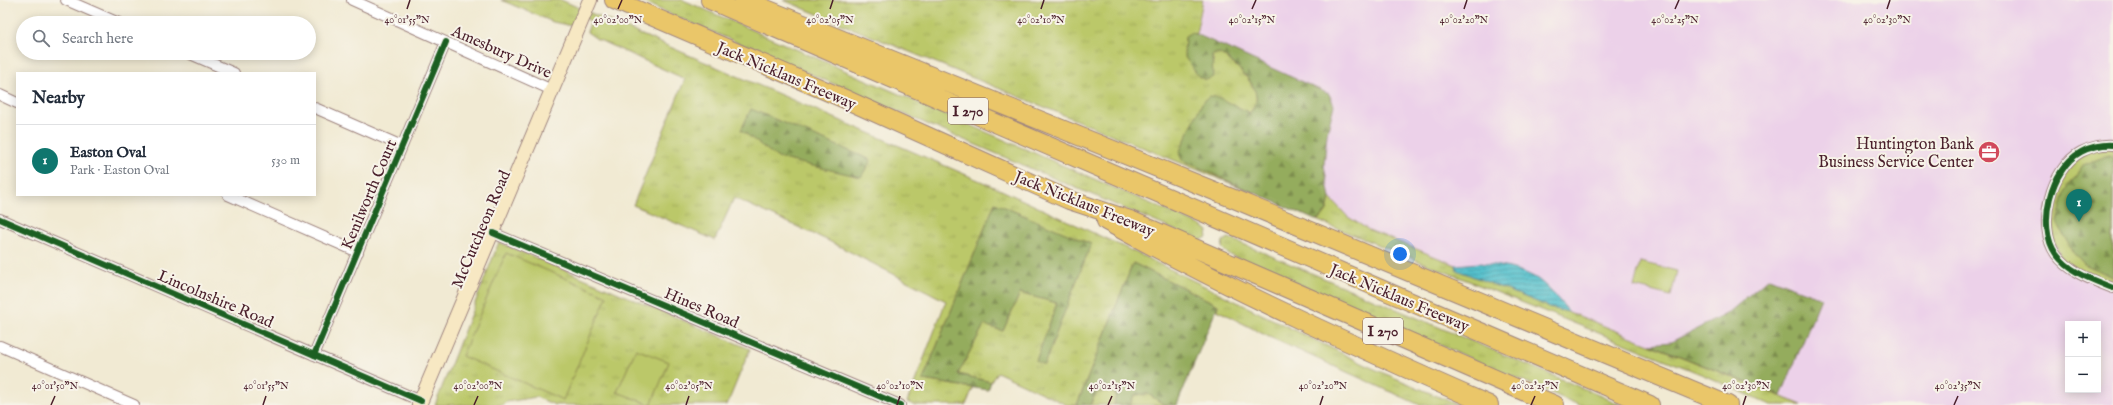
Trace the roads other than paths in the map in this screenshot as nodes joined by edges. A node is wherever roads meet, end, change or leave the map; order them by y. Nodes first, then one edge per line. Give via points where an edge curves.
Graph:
1 (66, 0) edge
2 (352, 0) edge
3 (590, 0) edge
4 (614, 0) edge
5 (710, 0) edge
6 (744, 0) edge
7 (103, 16) edge
8 (446, 42) junction
9 (204, 60) edge
10 (232, 72) edge
11 (552, 90) junction
12 (0, 95) edge
13 (16, 103) edge
14 (316, 108) edge
15 (2113, 145) edge
16 (402, 146) junction
17 (230, 196) edge
18 (1069, 200) junction
19 (0, 219) edge
20 (493, 233) junction
21 (358, 252) junction
22 (2113, 288) edge
23 (0, 346) edge
24 (314, 355) junction
25 (1650, 371) junction
26 (879, 401) edge
27 (420, 403) edge
28 (134, 405) edge
29 (900, 405) edge
30 (1489, 405) edge
31 (1555, 405) edge
32 (1650, 405) edge
33 (1728, 405) edge
34 (1731, 405) edge

1 - 7 street
2 - 8 street, Amesbury Drive
3 - 11 main road, McCutcheon Road
4 - 18 highway, Jack Nicklaus Freeway / I 270
5 - 32 highway, Jack Nicklaus Freeway / I 270
6 - 25 highway
8 - 11 street, Amesbury Drive
8 - 16 street, Kenilworth Court
9 - 10 street
11 - 20 main road, McCutcheon Road
12 - 13 street
14 - 16 street
15 - 22 street via 2080,152 2069,161 2061,172 2048,202 2046,216 2050,243 2066,265
16 - 21 street, Kenilworth Court
17 - 21 street
18 - 30 highway via 1211,278 1344,342
18 - 31 highway, Jack Nicklaus Freeway / I 270 via 1130,220
19 - 24 street, Lincolnshire Road
20 - 26 street, Hines Road
20 - 27 main road, McCutcheon Road
21 - 24 street, Kenilworth Court
23 - 28 street
24 - 27 street, Lincolnshire Road
25 - 33 highway
25 - 34 highway
26 - 29 street, Hines Road

